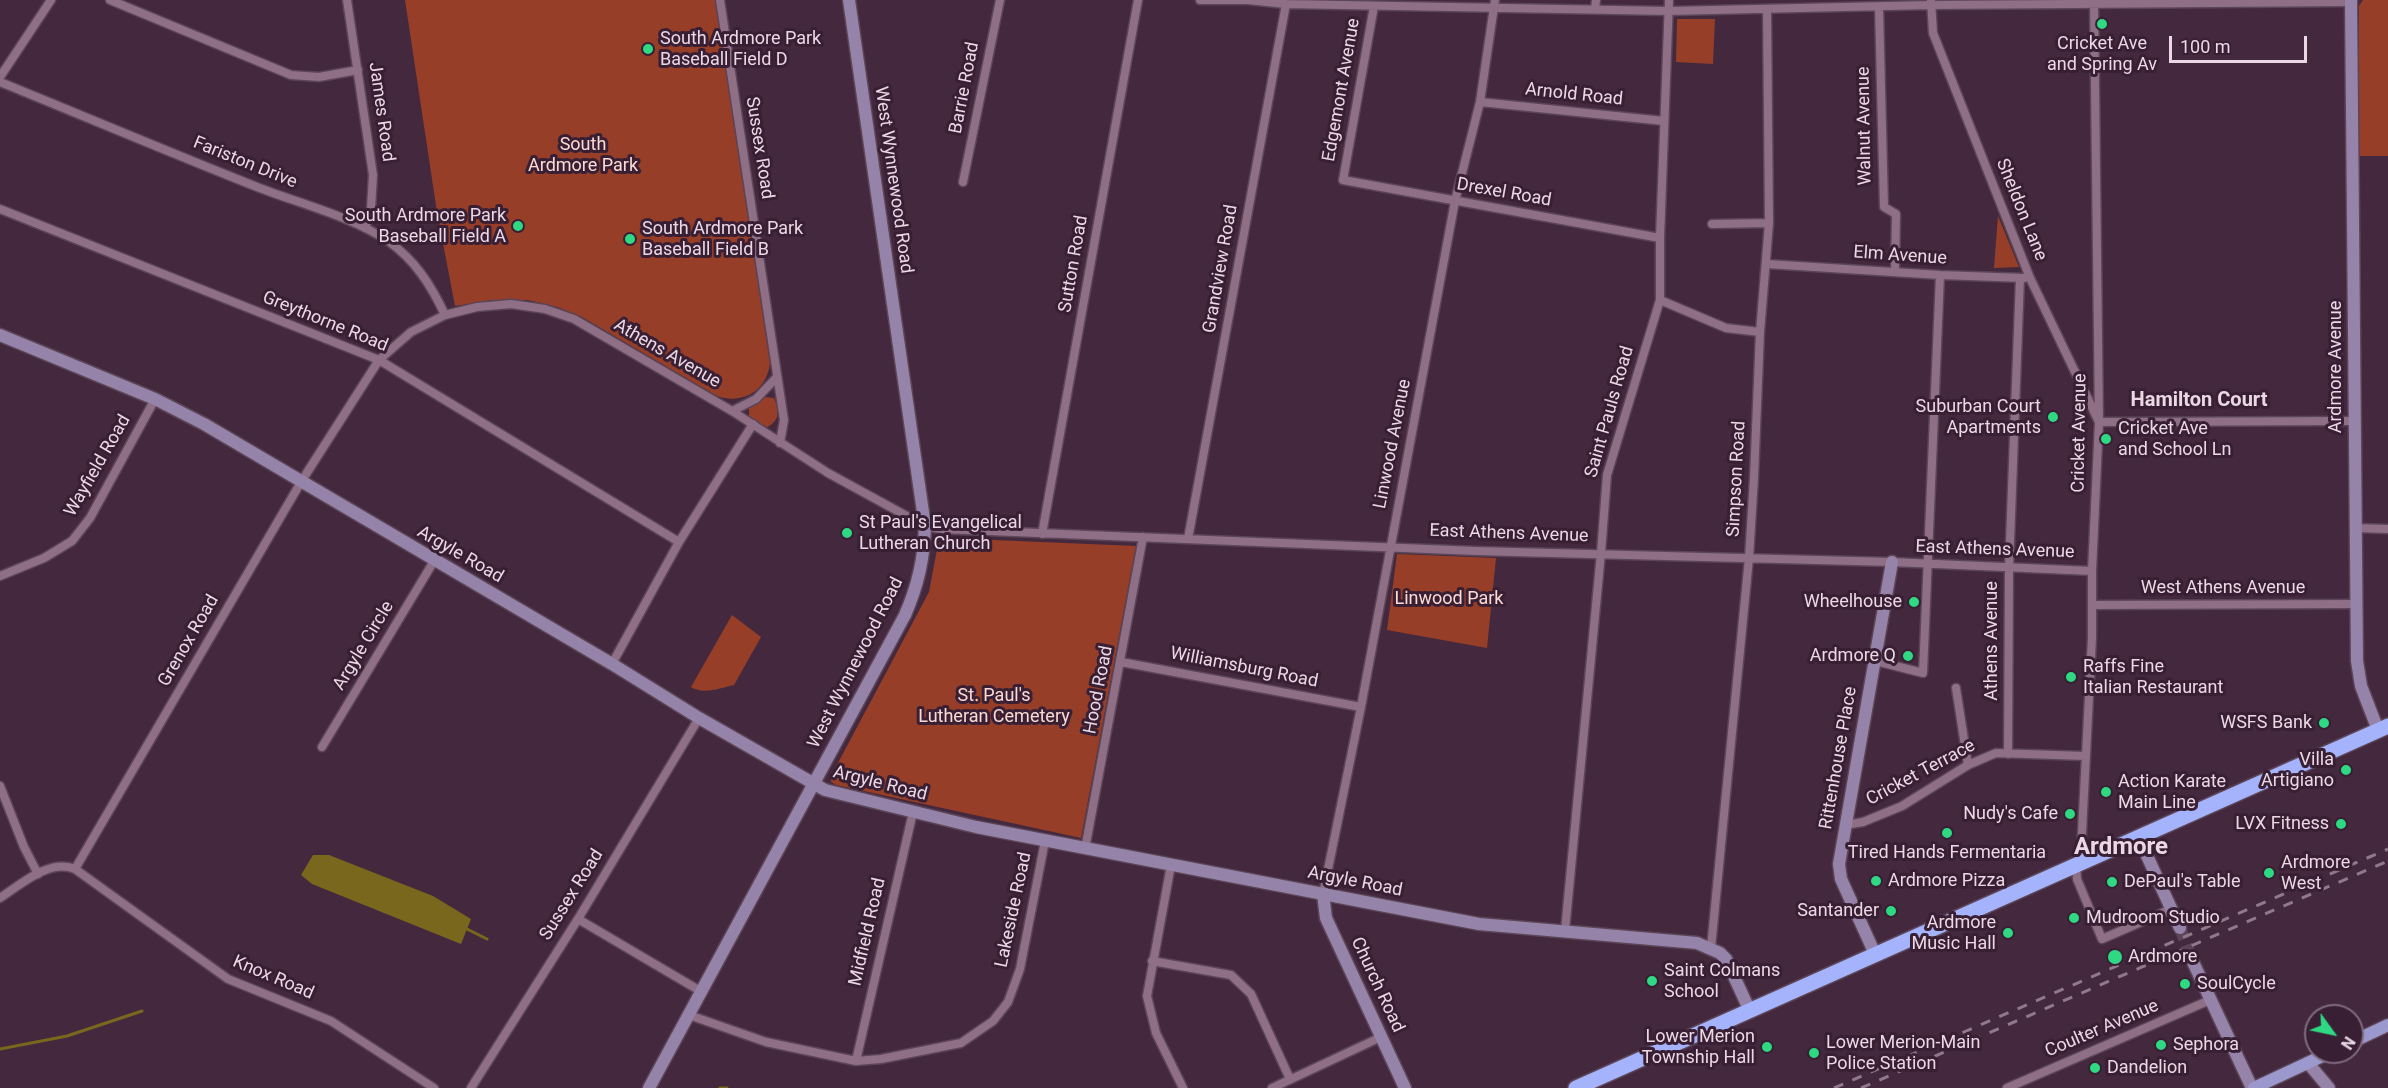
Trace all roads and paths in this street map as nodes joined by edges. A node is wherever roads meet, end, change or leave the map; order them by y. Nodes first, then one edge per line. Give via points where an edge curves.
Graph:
1 (51, 0) edge
2 (110, 0) edge
3 (347, 0) edge
4 (720, 0) edge
5 (849, 0) edge
6 (1000, 0) edge
7 (1138, 0) edge
8 (1200, 0) edge
9 (1248, 0) edge
10 (1669, 0) edge
11 (1780, 0) edge
12 (2217, 1) edge
13 (2351, 1) edge
14 (2094, 2) edge
15 (1931, 3) edge
16 (1286, 4) junction
17 (1370, 4) edge
18 (1494, 4) edge
19 (1596, 4) edge
20 (1879, 7) junction
21 (1767, 10) junction
22 (1779, 10) junction
23 (1669, 11) junction
24 (358, 70) junction
25 (0, 77) edge
26 (0, 82) edge
27 (1480, 102) junction
28 (1664, 121) junction
29 (1343, 180) joint
30 (963, 182) dead end
31 (1455, 201) junction
32 (0, 209) edge
33 (1769, 223) junction
34 (1713, 224) dead end
35 (365, 228) junction
36 (1660, 238) junction
37 (1767, 264) junction
38 (1895, 272) junction
39 (1941, 275) junction
40 (2020, 278) junction
41 (2030, 278) junction
42 (1660, 300) junction
43 (445, 315) junction
44 (1761, 332) junction
45 (0, 335) edge
46 (379, 360) junction
47 (777, 377) junction
48 (155, 399) junction
49 (732, 411) junction
50 (2099, 422) junction
51 (2354, 422) junction
52 (753, 424) junction
53 (780, 443) junction
54 (301, 482) junction
55 (925, 526) junction
56 (2355, 528) junction
57 (2388, 529) edge
58 (1042, 534) junction
59 (1143, 537) junction
60 (1188, 539) junction
61 (679, 542) junction
62 (1390, 546) junction
63 (1601, 553) junction
64 (1749, 558) junction
65 (434, 561) junction
66 (1892, 562) junction
67 (1929, 565) junction
68 (2009, 568) junction
69 (2092, 571) junction
70 (0, 576) edge
71 (2355, 604) junction
72 (2092, 605) junction
73 (1876, 661) junction
74 (1121, 662) junction
75 (612, 664) junction
76 (1956, 688) dead end
77 (1361, 707) junction
78 (699, 718) junction
79 (2383, 728) edge
80 (322, 747) dead end
81 (2008, 754) junction
82 (2085, 756) junction
83 (1968, 765) junction
84 (813, 784) junction
85 (0, 786) edge
86 (914, 812) junction
87 (1845, 825) junction
88 (2138, 836) junction
89 (1045, 841) junction
90 (1085, 849) junction
91 (1171, 865) junction
92 (2076, 865) junction
93 (75, 869) junction
94 (38, 874) junction
95 (1323, 894) junction
96 (0, 898) edge
97 (2171, 909) junction
98 (578, 918) junction
99 (2180, 928) tunnel mouth
100 (1565, 931) junction
101 (1711, 948) junction
102 (1875, 954) junction
103 (1152, 961) junction
104 (2193, 962) tunnel mouth
105 (702, 992) junction
106 (2210, 1000) junction
107 (1749, 1010) junction
108 (689, 1014) junction
109 (2388, 1025) edge
110 (2364, 1036) edge
111 (1381, 1037) junction
112 (856, 1061) junction
113 (2306, 1064) edge
114 (2309, 1064) edge
115 (1290, 1079) junction
116 (434, 1088) edge
117 (471, 1088) edge
118 (649, 1088) edge
119 (1183, 1088) edge
120 (1272, 1088) edge
121 (1405, 1088) edge
122 (1576, 1088) edge
123 (2007, 1088) edge
124 (2253, 1088) edge
125 (2329, 1088) edge

1 - 25 street
2 - 24 street via 291,75 319,77
3 - 24 street, James Road
4 - 47 street, Sussex Road
5 - 55 street, West Wynnewood Road
6 - 30 street, Barrie Road
7 - 58 street, Sutton Road
8 - 9 street
9 - 16 street
10 - 23 street, Saint Pauls Road
11 - 22 street
12 - 13 street
12 - 14 street
13 - 51 street, Ardmore Avenue
14 - 15 street
14 - 50 street, Cricket Avenue
15 - 20 street
15 - 41 street, Sheldon Lane via 1933,33
16 - 17 street
16 - 60 street, Grandview Road
17 - 18 street
17 - 29 street, Edgemont Avenue
18 - 19 street
18 - 27 street, Linwood Avenue
19 - 23 street
20 - 22 street
20 - 38 street, Walnut Avenue via 1884,207 1896,214
21 - 22 street
21 - 23 street
21 - 33 street, Simpson Road
23 - 28 street, Saint Pauls Road
24 - 35 street, James Road via 373,175 371,209
26 - 35 street, Fariston Drive
27 - 28 street, Arnold Road
27 - 31 street, Linwood Avenue
28 - 36 street, Saint Pauls Road
29 - 31 street, Drexel Road
31 - 36 street, Drexel Road
31 - 62 street, Linwood Avenue
32 - 46 street, Greythorne Road
33 - 34 street
33 - 37 street, Simpson Road
35 - 43 street, Fariston Drive via 407,256 431,287
36 - 42 street, Saint Pauls Road
37 - 38 street, Elm Avenue
37 - 44 street, Simpson Road
38 - 39 street, Elm Avenue
39 - 40 street, Elm Avenue
39 - 67 street
40 - 41 street, Elm Avenue
40 - 68 street, Athens Avenue
41 - 50 street, Sheldon Lane
42 - 44 street via 1726,328
42 - 63 street, Saint Pauls Road via 1606,475
43 - 46 street, Athens Avenue via 411,332
43 - 49 street, Athens Avenue via 511,304 564,315
44 - 64 street, Simpson Road
45 - 48 street, Argyle Road
46 - 54 street, Grenox Road
46 - 61 street, Greythorne Road
47 - 49 street via 756,399
47 - 53 street, Sussex Road via 784,420
48 - 54 street, Argyle Road
48 - 70 street, Wayfield Road via 90,518 72,542
49 - 52 street, Athens Avenue
50 - 51 street
50 - 69 street, Cricket Avenue
51 - 56 street, Ardmore Avenue
52 - 53 street, Athens Avenue
52 - 61 street
53 - 55 street, Athens Avenue
54 - 65 street, Argyle Road
54 - 93 street, Grenox Road
55 - 58 street, East Athens Avenue
55 - 84 street, West Wynnewood Road via 924,557 915,592
56 - 57 street
56 - 71 street, Ardmore Avenue
58 - 59 street, East Athens Avenue
59 - 60 street, East Athens Avenue
59 - 74 street, Hood Road
60 - 62 street, East Athens Avenue
61 - 75 street
62 - 63 street, East Athens Avenue
62 - 77 street, Linwood Avenue
63 - 64 street, East Athens Avenue
63 - 100 street, Saint Pauls Road
64 - 66 street, East Athens Avenue
64 - 101 street, Simpson Road
65 - 75 street, Argyle Road
65 - 80 street, Argyle Circle
66 - 67 street, East Athens Avenue
66 - 73 street, Rittenhouse Place
67 - 68 street, East Athens Avenue
67 - 73 street via 1923,673
68 - 69 street, East Athens Avenue
68 - 81 street, Athens Avenue
69 - 72 street, Cricket Avenue
71 - 72 street, West Athens Avenue
71 - 79 street, Ardmore Avenue via 2360,679
72 - 82 street, Cricket Avenue
73 - 87 street, Rittenhouse Place
74 - 77 street, Williamsburg Road
74 - 90 street, Hood Road
75 - 78 street, Argyle Road
76 - 83 street
77 - 95 street, Linwood Avenue
78 - 84 street, Argyle Road
78 - 98 street, Sussex Road
79 - 88 highway
81 - 82 street, Cricket Terrace
81 - 83 street, Cricket Terrace via 1996,753
82 - 92 street, Cricket Avenue via 2081,852
83 - 87 street, Cricket Terrace via 1902,806
84 - 86 street, Argyle Road
84 - 105 street, West Wynnewood Road
85 - 94 street
86 - 89 street, Argyle Road
86 - 112 street, Midfield Road
87 - 102 street, Rittenhouse Place via 1839,872
88 - 92 highway
88 - 97 street
89 - 90 street, Argyle Road
89 - 112 street, Lakeside Road via 1020,969 1008,1002 993,1022 962,1043
90 - 91 street, Argyle Road
91 - 95 street, Argyle Road
91 - 103 street
92 - 97 street via 2077,879 2102,939
92 - 102 highway
93 - 94 street via 60,866
93 - 116 street, Knox Road via 228,979 331,1021
94 - 96 street
95 - 100 street, Argyle Road via 1479,924
95 - 111 street, Church Road via 1326,918
97 - 99 street
98 - 105 street
98 - 117 street, Sussex Road
100 - 101 street, Argyle Road via 1697,943
101 - 107 street via 1726,959
102 - 107 highway
103 - 115 street via 1231,975 1251,994
103 - 119 street via 1147,996 1156,1033
104 - 106 street
105 - 108 street, West Wynnewood Road
106 - 123 street, Coulter Avenue
106 - 124 street
107 - 122 highway
108 - 112 street, Lakeside Road via 766,1042
108 - 118 street, West Wynnewood Road
109 - 110 main road
111 - 115 street
111 - 121 street, Church Road
113 - 124 main road
114 - 125 street
115 - 120 street

